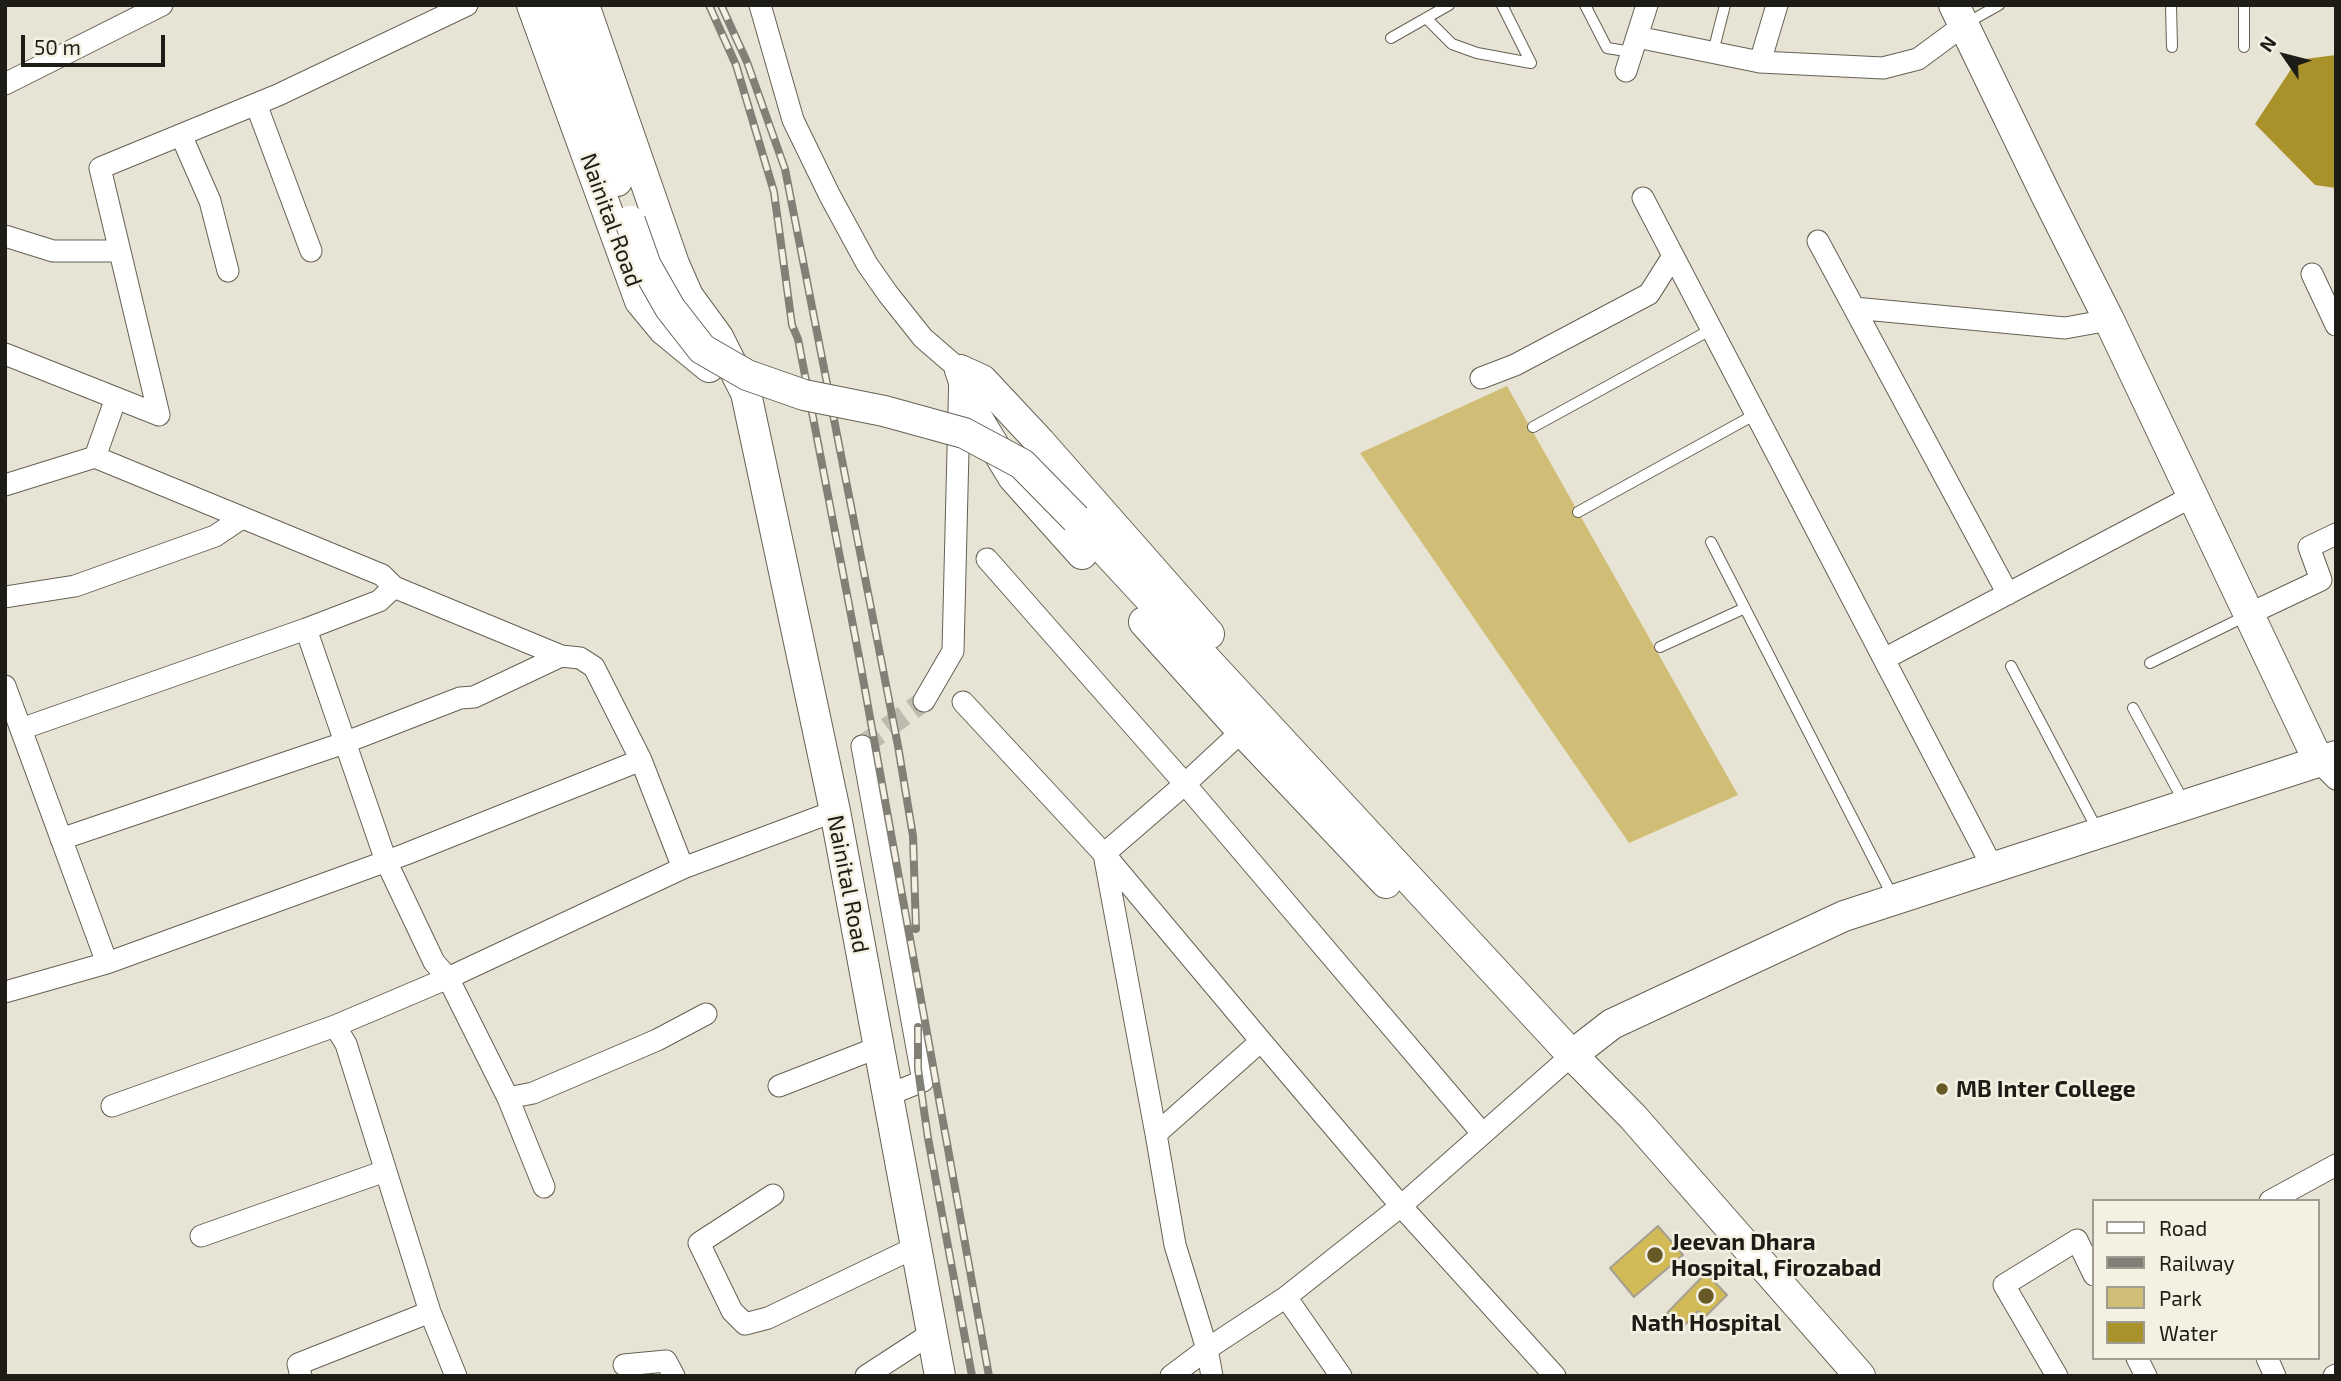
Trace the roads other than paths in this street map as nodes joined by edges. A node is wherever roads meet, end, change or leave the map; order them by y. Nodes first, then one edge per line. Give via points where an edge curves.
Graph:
1 (162, 5) edge
2 (467, 5) edge
3 (532, 5) edge
4 (558, 5) edge
5 (584, 5) edge
6 (760, 5) edge
7 (1449, 5) edge
8 (1502, 5) edge
9 (1585, 5) edge
10 (1647, 5) edge
11 (1725, 5) edge
12 (1777, 5) edge
13 (1999, 5) edge
14 (2171, 5) edge
15 (2244, 5) edge
16 (1959, 15) edge
17 (1426, 18) junction
18 (1391, 37) dead end
19 (2172, 47) dead end
20 (2244, 47) dead end
21 (1713, 52) junction
22 (1632, 53) junction
23 (1760, 62) junction
24 (5, 84) edge
25 (256, 104) junction
26 (181, 135) junction
27 (1643, 198) dead end
28 (5, 236) edge
29 (1818, 241) dead end
30 (119, 251) junction
31 (310, 251) dead end
32 (1673, 256) junction
33 (229, 271) dead end
34 (2312, 274) dead end
35 (1854, 307) junction
36 (2109, 320) junction
37 (2336, 325) edge
38 (1712, 329) junction
39 (718, 337) junction
40 (5, 354) edge
41 (693, 355) junction
42 (960, 370) junction
43 (1481, 378) dead end
44 (746, 393) junction
45 (116, 398) junction
46 (1756, 414) junction
47 (1533, 427) dead end
48 (94, 457) junction
49 (5, 485) edge
50 (2193, 496) junction
51 (1578, 512) dead end
52 (242, 518) junction
53 (2336, 534) edge
54 (1711, 542) dead end
55 (987, 559) dead end
56 (394, 587) junction
57 (2008, 594) junction
58 (5, 597) edge
59 (1745, 608) junction
60 (2249, 614) junction
61 (306, 629) junction
62 (1660, 647) dead end
63 (561, 656) junction
64 (1884, 659) junction
65 (2150, 663) dead end
66 (2011, 666) dead end
67 (5, 686) edge
68 (924, 701) tunnel mouth
69 (963, 702) dead end
70 (2133, 708) dead end
71 (21, 729) junction
72 (1242, 731) junction
73 (344, 743) junction
74 (862, 747) dead end
75 (641, 760) junction
76 (2330, 766) edge
77 (1185, 784) junction
78 (2186, 805) junction
79 (835, 811) junction
80 (2099, 833) junction
81 (61, 839) junction
82 (1104, 854) junction
83 (386, 861) junction
84 (683, 868) junction
85 (1993, 868) junction
86 (1895, 900) junction
87 (107, 963) junction
88 (448, 978) junction
89 (5, 992) edge
90 (706, 1014) dead end
91 (1546, 1024) junction
92 (335, 1026) junction
93 (1261, 1041) junction
94 (879, 1047) junction
95 (1572, 1055) junction
96 (779, 1086) dead end
97 (888, 1095) junction
98 (508, 1098) junction
99 (111, 1106) dead end
100 (1482, 1133) junction
101 (1156, 1134) junction
102 (2336, 1165) edge
103 (385, 1171) junction
104 (544, 1187) dead end
105 (773, 1195) dead end
106 (2274, 1199) edge
107 (1401, 1206) junction
108 (201, 1236) dead end
109 (916, 1247) junction
110 (2092, 1271) edge
111 (1286, 1297) junction
112 (430, 1312) junction
113 (932, 1333) junction
114 (1207, 1349) junction
115 (2138, 1360) edge
116 (2268, 1360) edge
117 (624, 1365) dead end
118 (301, 1376) edge
119 (456, 1376) edge
120 (674, 1376) edge
121 (866, 1376) edge
122 (940, 1376) edge
123 (1171, 1376) edge
124 (1212, 1376) edge
125 (1341, 1376) edge
126 (1555, 1376) edge
127 (1860, 1376) edge
128 (2057, 1376) edge
129 (2146, 1376) edge
130 (2275, 1376) edge

1 - 24 street
2 - 25 street
3 - 41 street, Nainital Road via 640,301
4 - 91 street, Nainital Road, bridge via 646,266 670,309 702,349 747,376 964,433 1022,464
5 - 39 street, Nainital Road via 674,264 688,296
6 - 42 street via 793,120 867,264 923,338
7 - 17 lane
8 - 17 lane via 1531,62 1452,44
9 - 22 lane via 1607,47
10 - 22 street
11 - 21 lane
12 - 23 street
13 - 16 lane
14 - 19 lane
15 - 20 lane
16 - 23 street via 1918,59 1883,68
16 - 36 street
17 - 18 lane
21 - 22 street
21 - 23 street
25 - 26 street
25 - 31 street
26 - 30 street via 100,169
26 - 33 street via 210,201
27 - 32 street
28 - 30 street via 53,251
29 - 35 street
30 - 45 street via 159,415
32 - 38 street
32 - 43 street via 1649,294 1515,365
34 - 37 street
35 - 36 street via 2065,328
35 - 57 street
36 - 50 street
38 - 46 street
38 - 47 lane
39 - 41 street
39 - 44 street, Nainital Road
40 - 45 street
41 - 44 street, Nainital Road
42 - 68 street via 953,652
42 - 72 street via 976,415 1013,477
42 - 91 street via 982,380 1319,758 1526,974
44 - 79 street, Nainital Road
45 - 48 street
46 - 51 lane
46 - 64 street
48 - 49 street
48 - 52 street
50 - 57 street
50 - 60 street
52 - 56 street via 382,575
52 - 58 street via 215,536 75,586
53 - 60 street via 2309,547 2321,580
54 - 59 lane
55 - 77 street
56 - 61 street via 379,601
56 - 63 street
57 - 64 street
59 - 62 lane
59 - 86 lane
60 - 65 lane
60 - 76 street
61 - 71 street
61 - 73 street
63 - 73 street via 474,697 460,698
63 - 75 street via 580,658 594,667
64 - 85 street
66 - 80 lane
67 - 71 street
69 - 82 street
70 - 78 lane
71 - 81 street
72 - 77 street
72 - 91 street via 1510,1014
73 - 81 street
73 - 83 street
74 - 97 street via 923,1081
75 - 83 street
75 - 84 street
76 - 78 street
77 - 82 street
77 - 100 street
78 - 80 street
79 - 84 street
79 - 94 street, Nainital Road
80 - 85 street
81 - 87 street
82 - 93 street
82 - 101 street
83 - 87 street
83 - 88 street via 434,961
84 - 88 street
85 - 86 street
86 - 95 street via 1844,916 1612,1024
87 - 89 street
88 - 92 street
88 - 98 street
90 - 98 street via 533,1094
91 - 95 street
92 - 99 street
92 - 103 street via 346,1044
93 - 101 street
93 - 107 street
94 - 96 street
94 - 97 street, Nainital Road
95 - 100 street
95 - 127 street via 1633,1117
97 - 109 street, Nainital Road
98 - 104 street
100 - 107 street
101 - 114 street via 1175,1245
102 - 106 street
103 - 108 street
103 - 112 street
105 - 109 street via 699,1243 732,1311 745,1324 768,1318
107 - 111 street
107 - 126 street
109 - 113 street, Nainital Road
110 - 128 street via 2077,1240 2004,1285
111 - 114 street
111 - 125 street
112 - 118 street via 298,1364
112 - 119 street
113 - 121 street
113 - 122 street, Nainital Road
114 - 123 street
114 - 124 street
115 - 129 street
116 - 130 street
117 - 120 street via 666,1361

